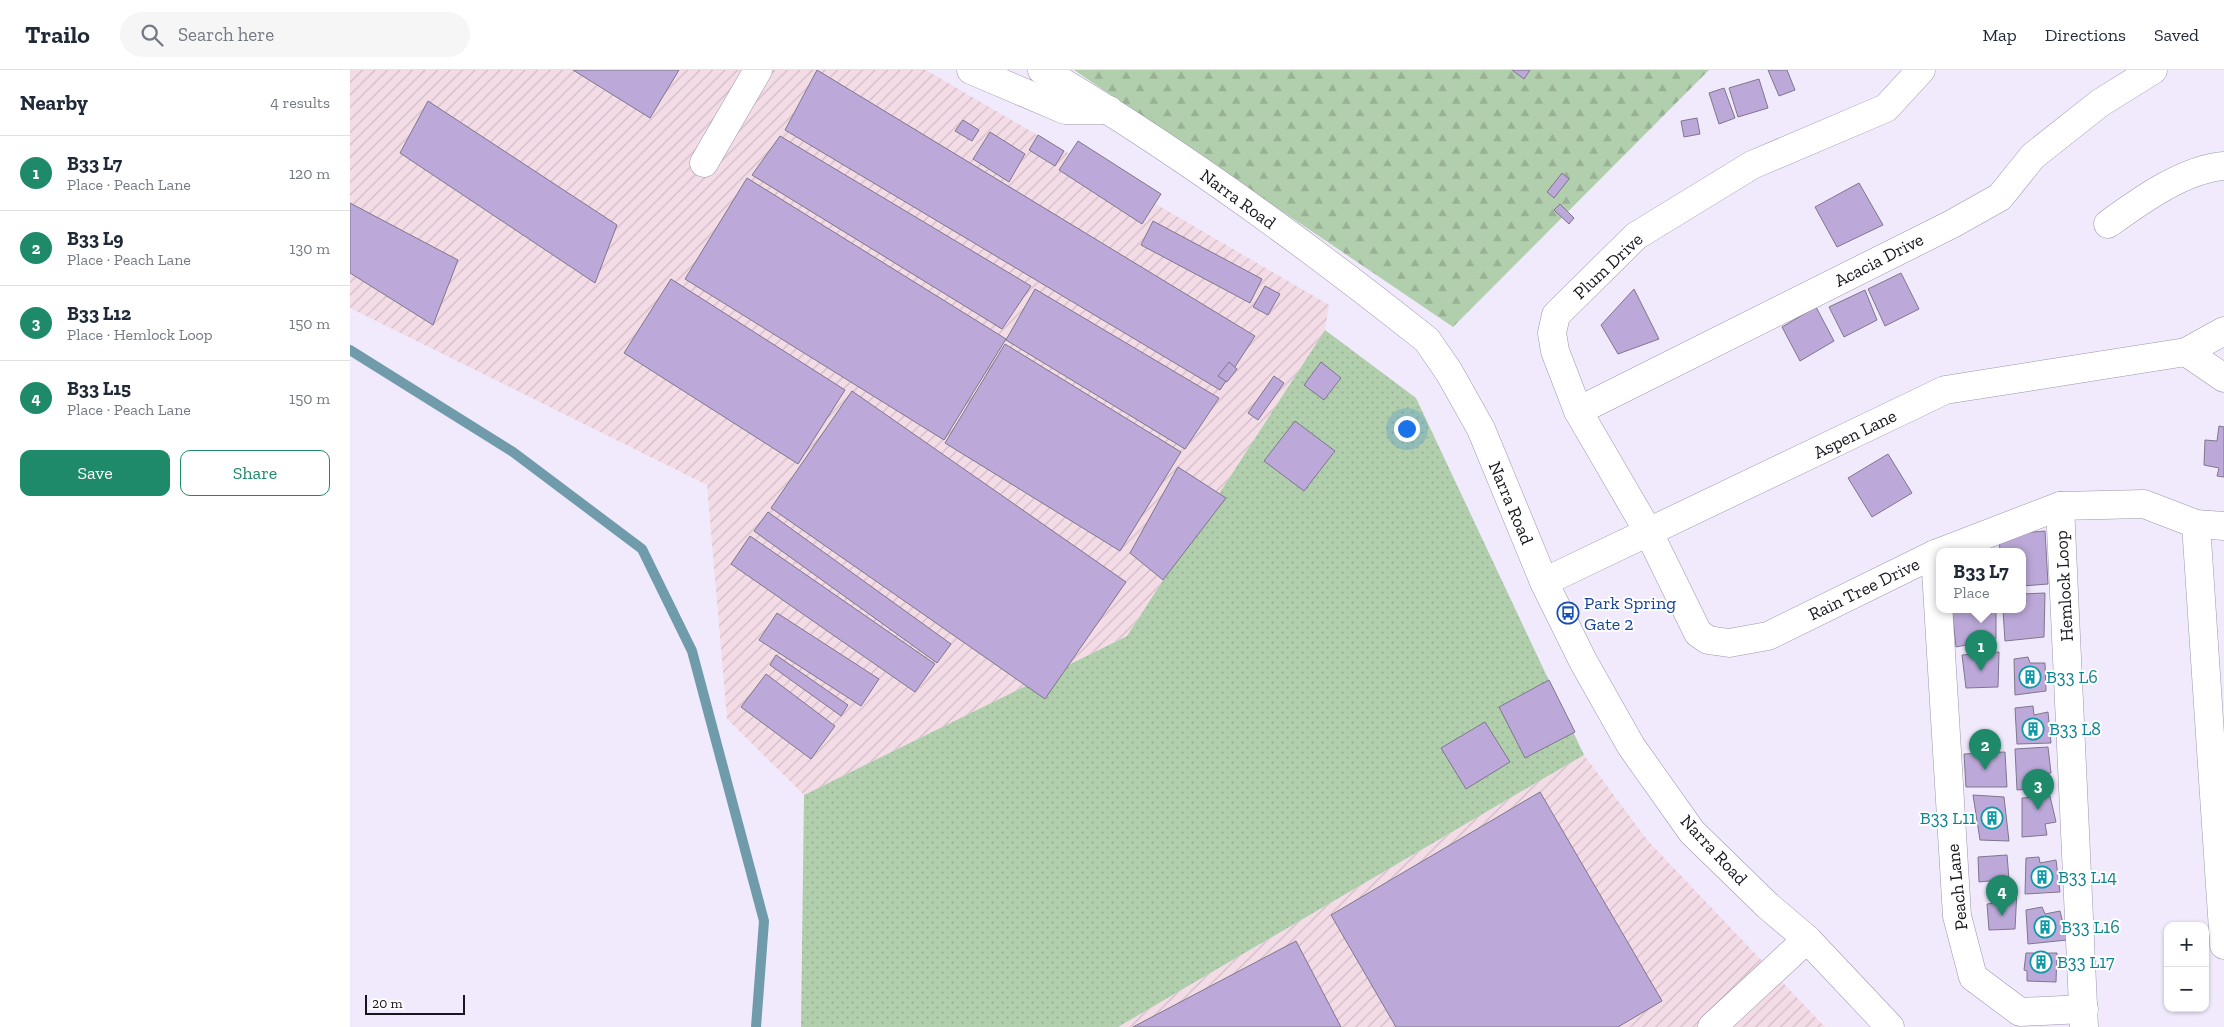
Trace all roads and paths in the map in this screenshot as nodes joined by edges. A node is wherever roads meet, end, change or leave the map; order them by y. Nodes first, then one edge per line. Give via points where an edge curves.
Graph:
1 (758, 70) edge
2 (971, 70) edge
3 (1042, 70) edge
4 (1921, 70) edge
5 (2153, 70) edge
6 (1111, 110) junction
7 (704, 163) dead end
8 (2224, 166) edge
9 (2108, 224) dead end
10 (2224, 332) edge
11 (2186, 352) junction
12 (2224, 378) edge
13 (1578, 411) junction
14 (2060, 506) junction
15 (2196, 524) junction
16 (2224, 526) edge
17 (1650, 533) junction
18 (1951, 548) edge
19 (1935, 554) joint
20 (1936, 570) edge
21 (1544, 582) junction
22 (1939, 613) edge
23 (1807, 939) junction
24 (2224, 945) edge
25 (2084, 1018) edge
26 (1712, 1027) edge
27 (1890, 1027) edge

1 - 7 street
2 - 6 street via 1065,110
3 - 6 street, Narra Road
4 - 13 street, Plum Drive via 1886,108 1752,165 1636,236 1556,315 1552,333 1555,351
5 - 13 street, Acacia Drive via 2100,103 2033,156 2000,197
6 - 21 street, Narra Road via 1237,198 1427,340 1481,430
8 - 9 street via 2211,167 2151,193
10 - 11 street, Aspen Lane
11 - 12 street
11 - 17 street, Aspen Lane via 1945,390
13 - 17 street, Plum Drive
14 - 15 street, Rain Tree Drive via 2144,504
14 - 18 street, Rain Tree Drive
14 - 25 street, Hemlock Loop
15 - 16 street, Rain Tree Drive
15 - 24 street
17 - 19 street, Rain Tree Drive via 1698,633 1708,640 1729,644 1768,636
17 - 21 street, Aspen Lane
19 - 20 street, Peach Lane
21 - 23 street, Narra Road via 1583,661 1631,746 1692,832
22 - 25 street, Peach Lane via 1957,916 1973,978 2020,1012
23 - 26 street
23 - 27 street, Narra Road

